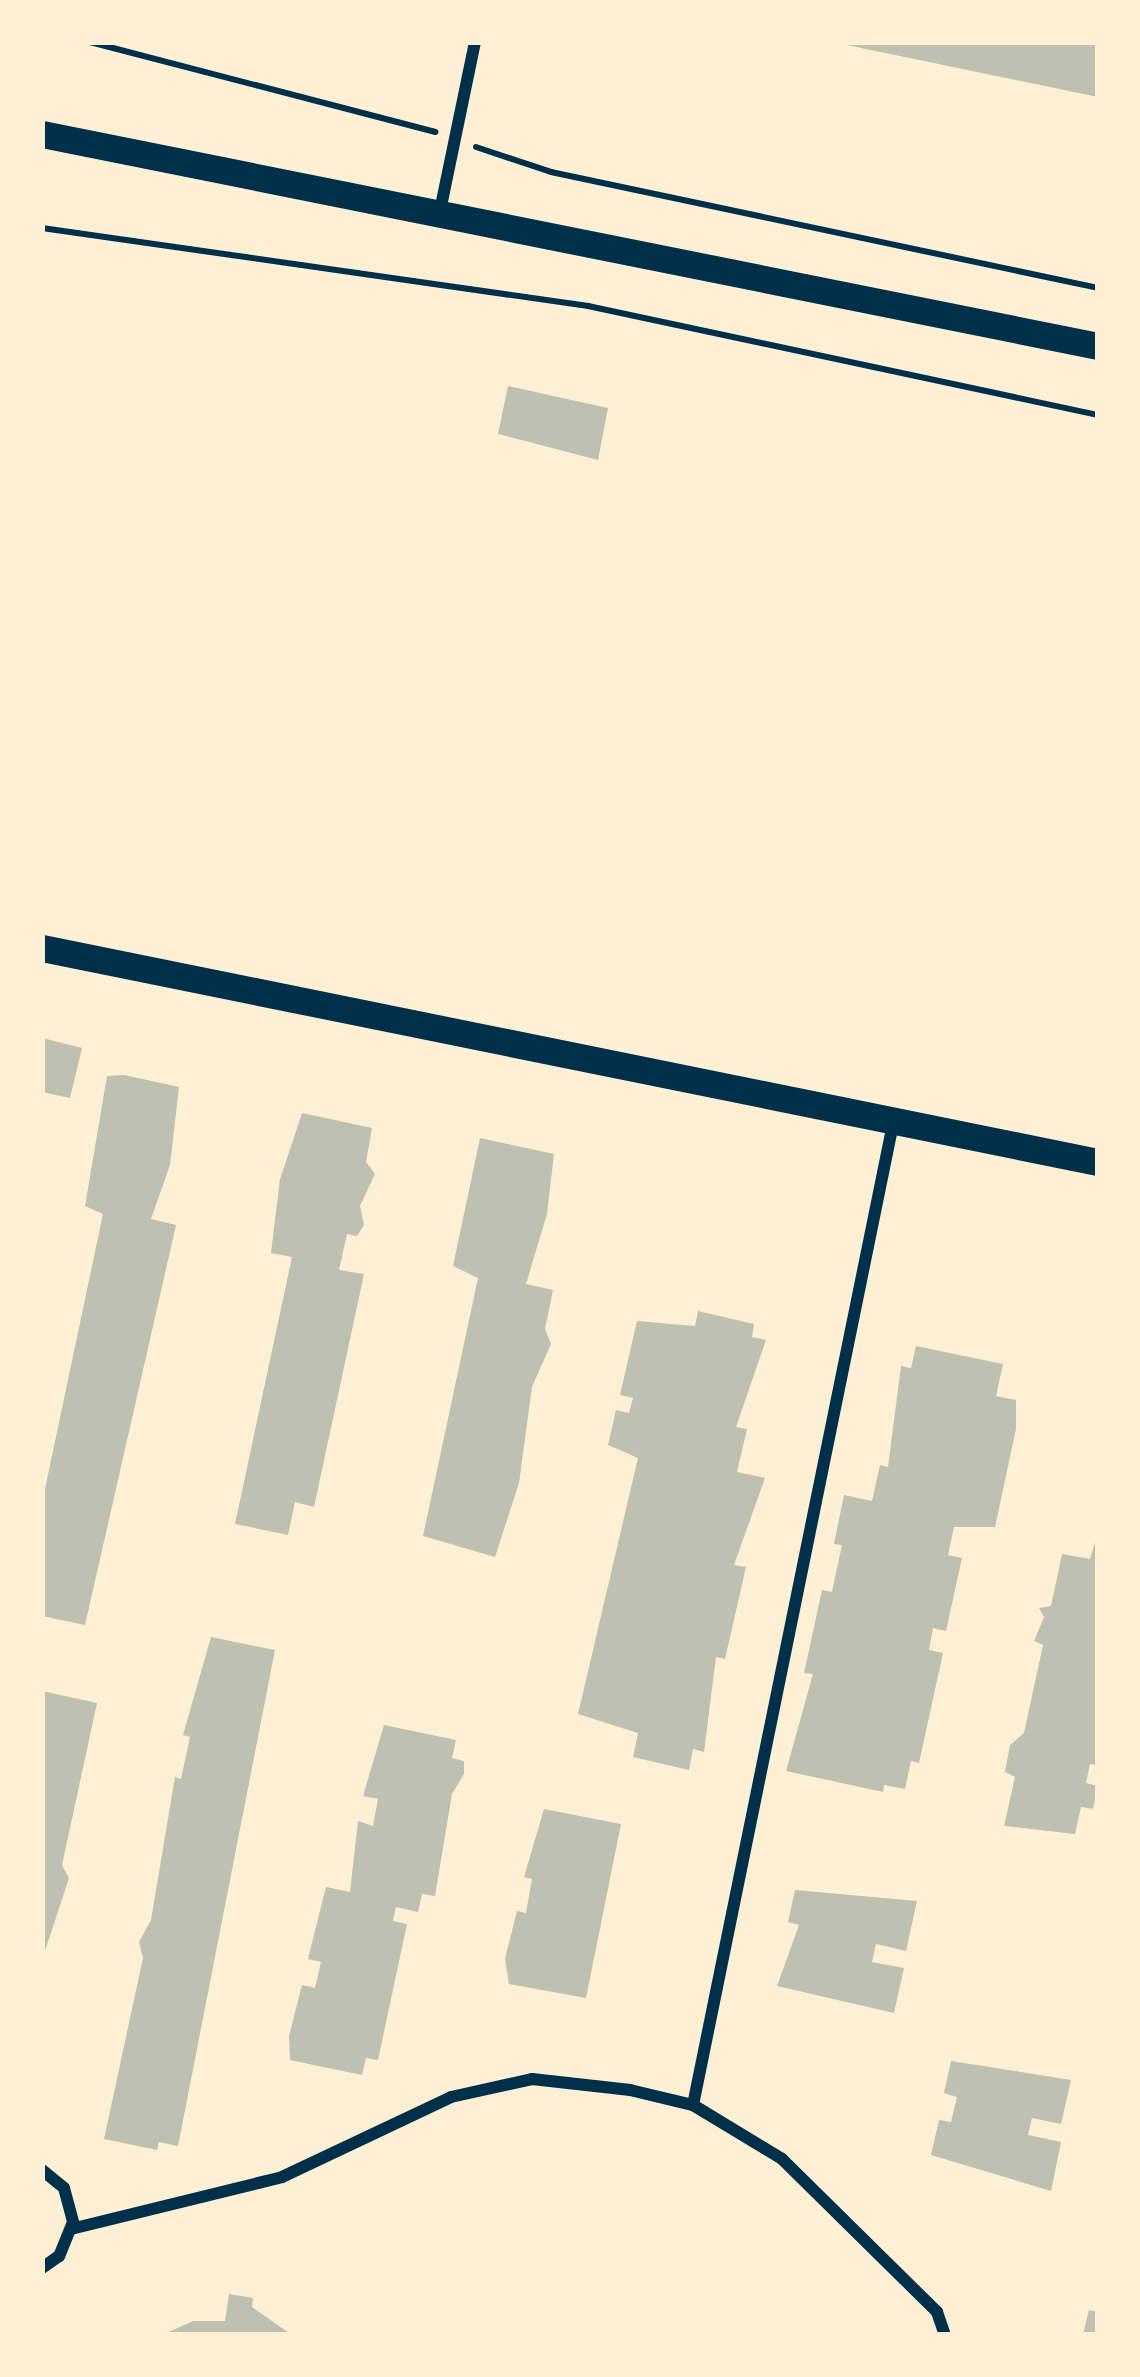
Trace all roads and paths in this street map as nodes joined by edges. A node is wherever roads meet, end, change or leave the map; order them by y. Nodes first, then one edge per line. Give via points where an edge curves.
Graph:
1 (90, 42) edge
2 (475, 42) edge
3 (42, 134) edge
4 (455, 140) junction
5 (440, 215) junction
6 (42, 228) edge
7 (1098, 288) edge
8 (1098, 346) edge
9 (1098, 415) edge
10 (42, 948) edge
11 (894, 1118) junction
12 (1098, 1162) edge
13 (693, 2105) junction
14 (42, 2170) edge
15 (71, 2229) junction
16 (42, 2269) edge
17 (945, 2335) edge

1 - 4 path
2 - 4 street
3 - 5 main road
4 - 5 street
4 - 7 path via 551,172
5 - 8 main road
6 - 9 path via 588,306
10 - 11 main road
11 - 12 main road
11 - 13 street
13 - 15 street via 532,2079 451,2097 282,2177
13 - 17 street via 782,2159 846,2217 938,2312
14 - 15 street via 64,2188
15 - 16 street via 59,2256

